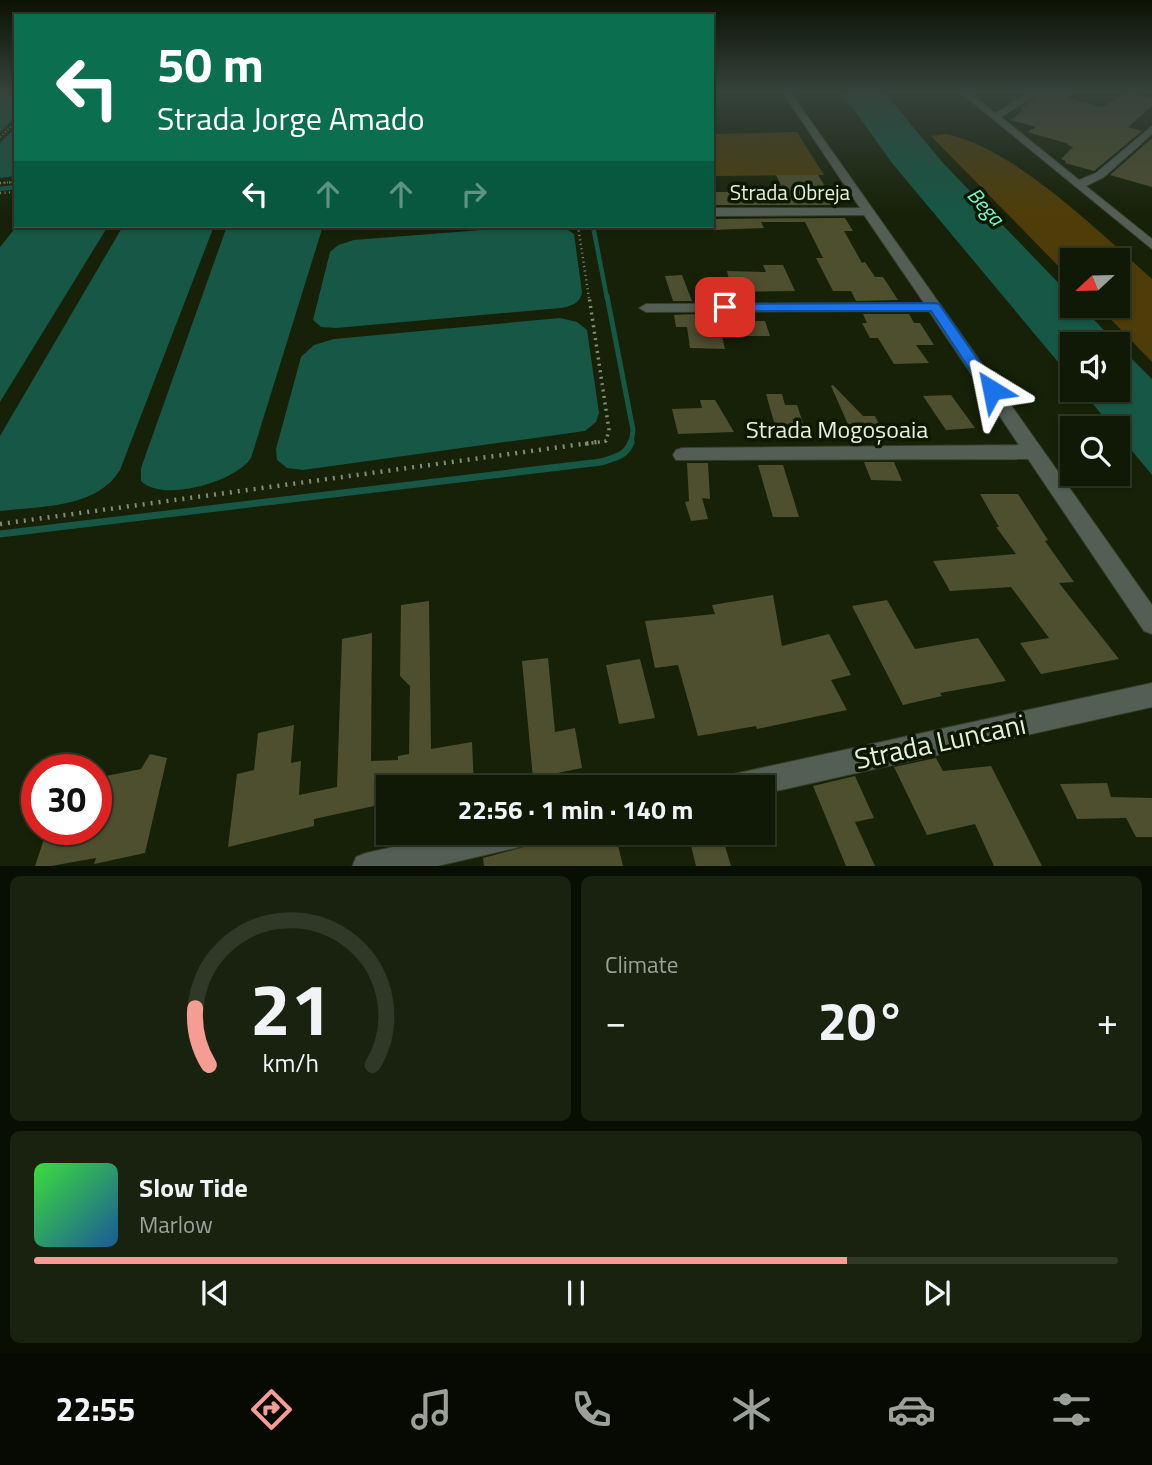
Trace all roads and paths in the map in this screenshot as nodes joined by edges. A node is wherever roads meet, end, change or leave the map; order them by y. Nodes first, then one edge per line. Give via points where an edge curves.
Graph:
1 (815, 133) edge
2 (1015, 133) edge
3 (1146, 133) edge
4 (1078, 185) junction
5 (869, 211) junction
6 (714, 212) edge
7 (578, 228) edge
8 (1152, 245) edge
9 (935, 307) junction
10 (646, 308) dead end
11 (1034, 453) junction
12 (682, 455) dead end
13 (0, 524) edge
14 (1152, 624) edge
15 (1152, 695) edge
16 (775, 778) edge
17 (464, 845) edge
18 (366, 866) edge

1 - 5 street
2 - 4 street
3 - 4 street via 1100,175
4 - 8 street
5 - 6 street, Strada Obreja
5 - 9 street
7 - 13 path via 607,440
9 - 10 street
9 - 11 street
11 - 12 street, Strada Mogoșoaia
11 - 14 street
15 - 16 street, Strada Luncani
17 - 18 street

